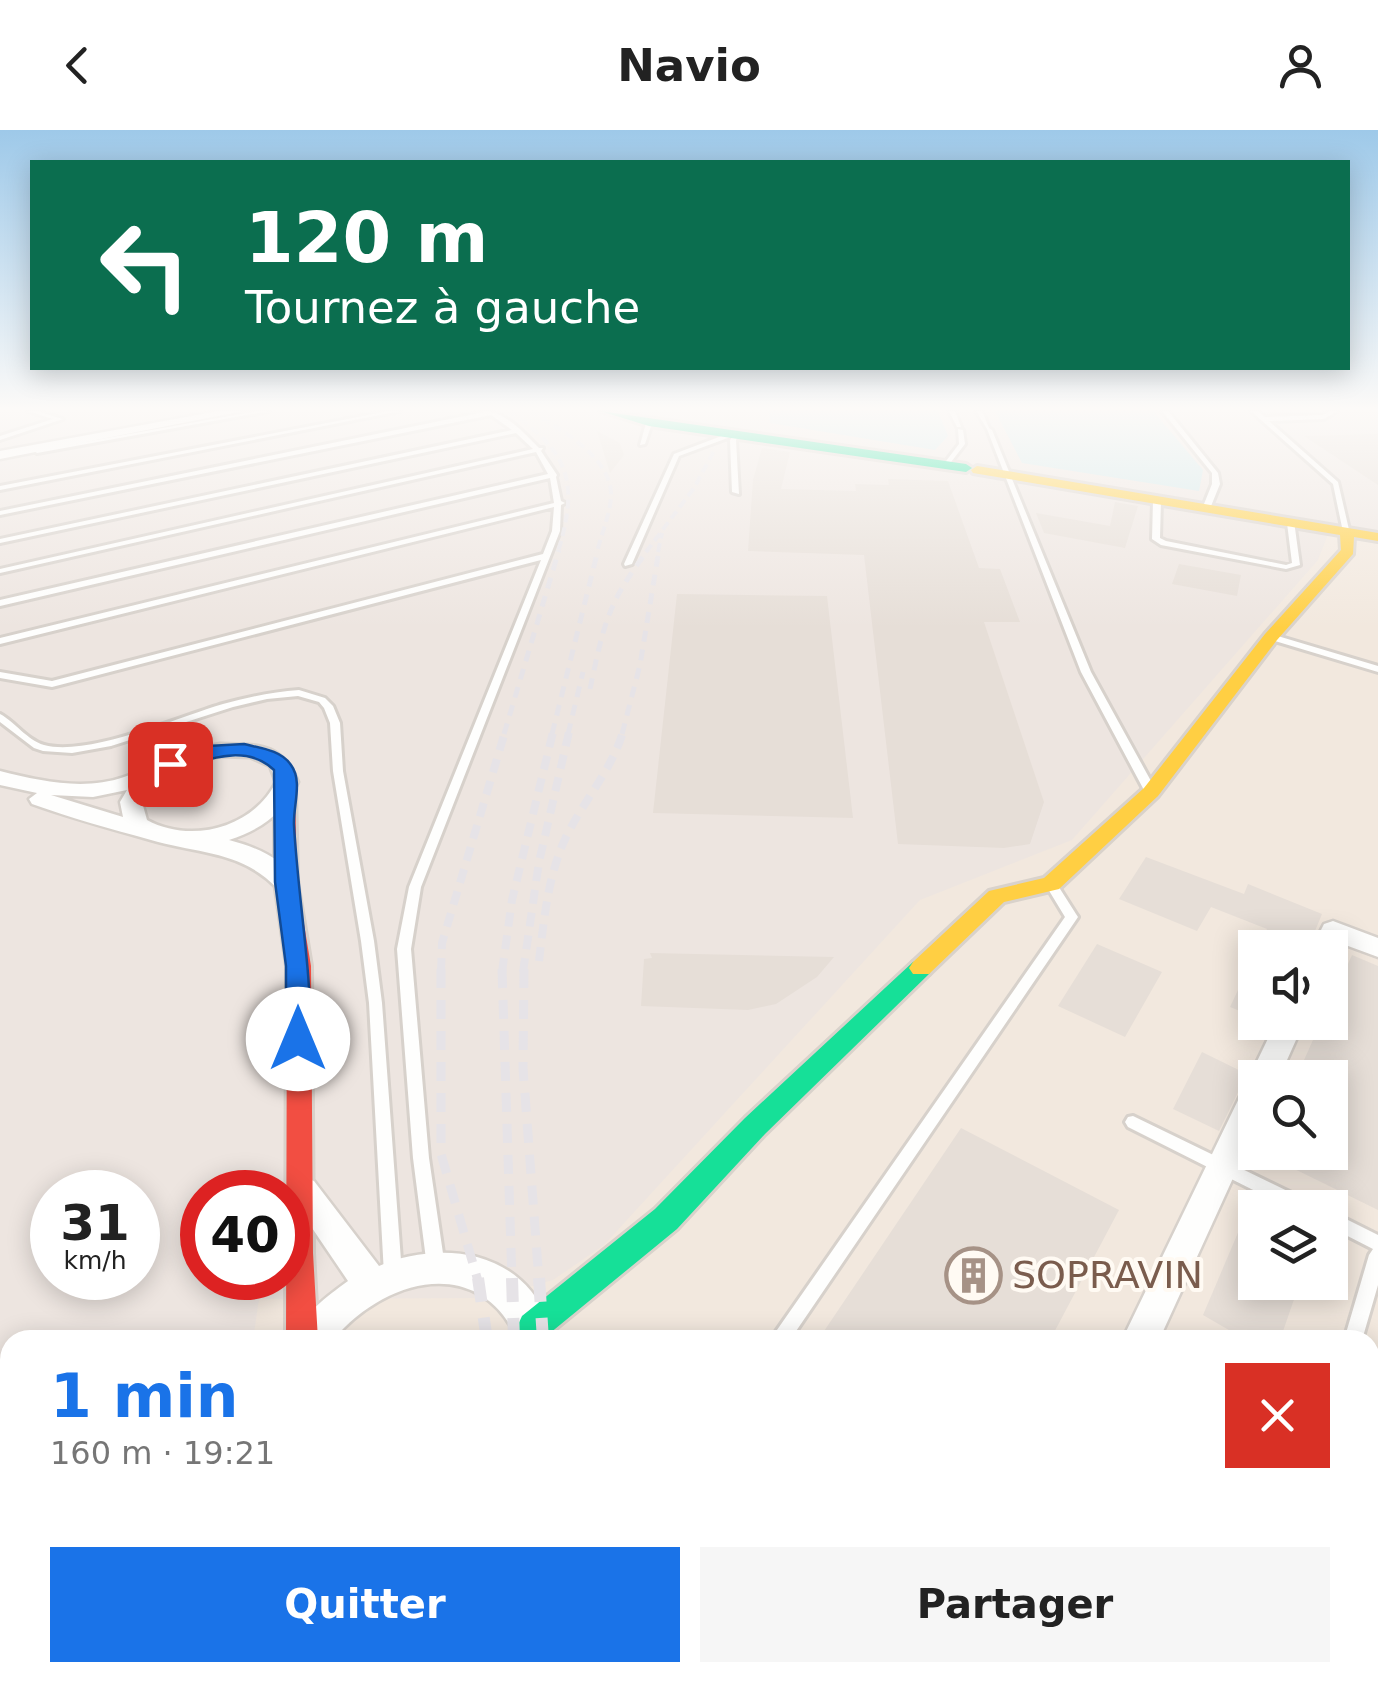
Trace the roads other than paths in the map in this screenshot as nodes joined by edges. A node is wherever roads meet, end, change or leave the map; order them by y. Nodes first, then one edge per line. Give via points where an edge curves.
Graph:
1 (143, 483) edge
2 (268, 483) edge
3 (392, 483) edge
4 (522, 483) edge
5 (556, 483) edge
6 (664, 483) edge
7 (736, 483) edge
8 (1009, 483) edge
9 (1052, 483) edge
10 (1213, 483) edge
11 (1336, 483) edge
12 (736, 492) dead end
13 (1157, 501) junction
14 (561, 503) junction
15 (1206, 509) junction
16 (0, 513) edge
17 (1290, 524) junction
18 (1347, 532) junction
19 (1378, 537) edge
20 (0, 541) edge
21 (546, 556) junction
22 (628, 564) dead end
23 (0, 571) edge
24 (0, 604) edge
25 (1272, 636) junction
26 (0, 641) edge
27 (1378, 669) edge
28 (0, 676) edge
29 (0, 717) edge
30 (158, 770) junction
31 (0, 778) edge
32 (285, 790) junction
33 (1151, 792) junction
34 (143, 829) junction
35 (178, 838) junction
36 (286, 882) junction
37 (1051, 884) junction
38 (1348, 936) edge
39 (1378, 948) edge
40 (1133, 1122) dead end
41 (1238, 1133) edge
42 (1222, 1166) junction
43 (298, 1170) edge
44 (1270, 1190) edge
45 (310, 1198) edge
46 (1348, 1228) edge
47 (1378, 1243) edge
48 (1378, 1255) edge
49 (436, 1267) junction
50 (382, 1279) junction
51 (301, 1300) edge
52 (302, 1330) edge
53 (318, 1330) edge
54 (533, 1330) edge
55 (540, 1330) edge
56 (787, 1330) edge
57 (1145, 1330) edge
58 (1356, 1330) edge

1 - 16 lane
2 - 20 lane
3 - 23 lane
4 - 24 lane
5 - 14 lane
6 - 22 lane
7 - 12 lane
8 - 33 lane via 1086,672
9 - 13 street
10 - 15 lane
11 - 18 lane
13 - 15 street
13 - 17 lane via 1159,541 1286,567 1296,565
14 - 21 lane
14 - 26 lane
15 - 17 street
17 - 18 street
18 - 19 street
18 - 25 street via 1348,550
21 - 28 lane via 52,684
21 - 49 lane via 415,887 404,950
25 - 27 lane
25 - 33 street
29 - 50 lane via 41,748 70,750 257,699 320,698 334,714 337,768 372,965
30 - 31 street via 78,793
30 - 32 street via 208,752 254,751 284,768
30 - 34 street via 131,802 132,817
31 - 34 street via 64,808
32 - 35 street via 246,824
32 - 36 street
33 - 37 street
34 - 35 street
35 - 36 street via 251,852
36 - 43 street via 298,966
37 - 55 street via 997,896 666,1218
37 - 56 lane via 1072,916
38 - 39 street
40 - 42 lane
41 - 42 street
42 - 44 lane
42 - 57 street
45 - 50 street
46 - 47 lane
48 - 58 lane
49 - 50 street
49 - 54 street via 495,1282 523,1309
50 - 53 street
51 - 52 street

